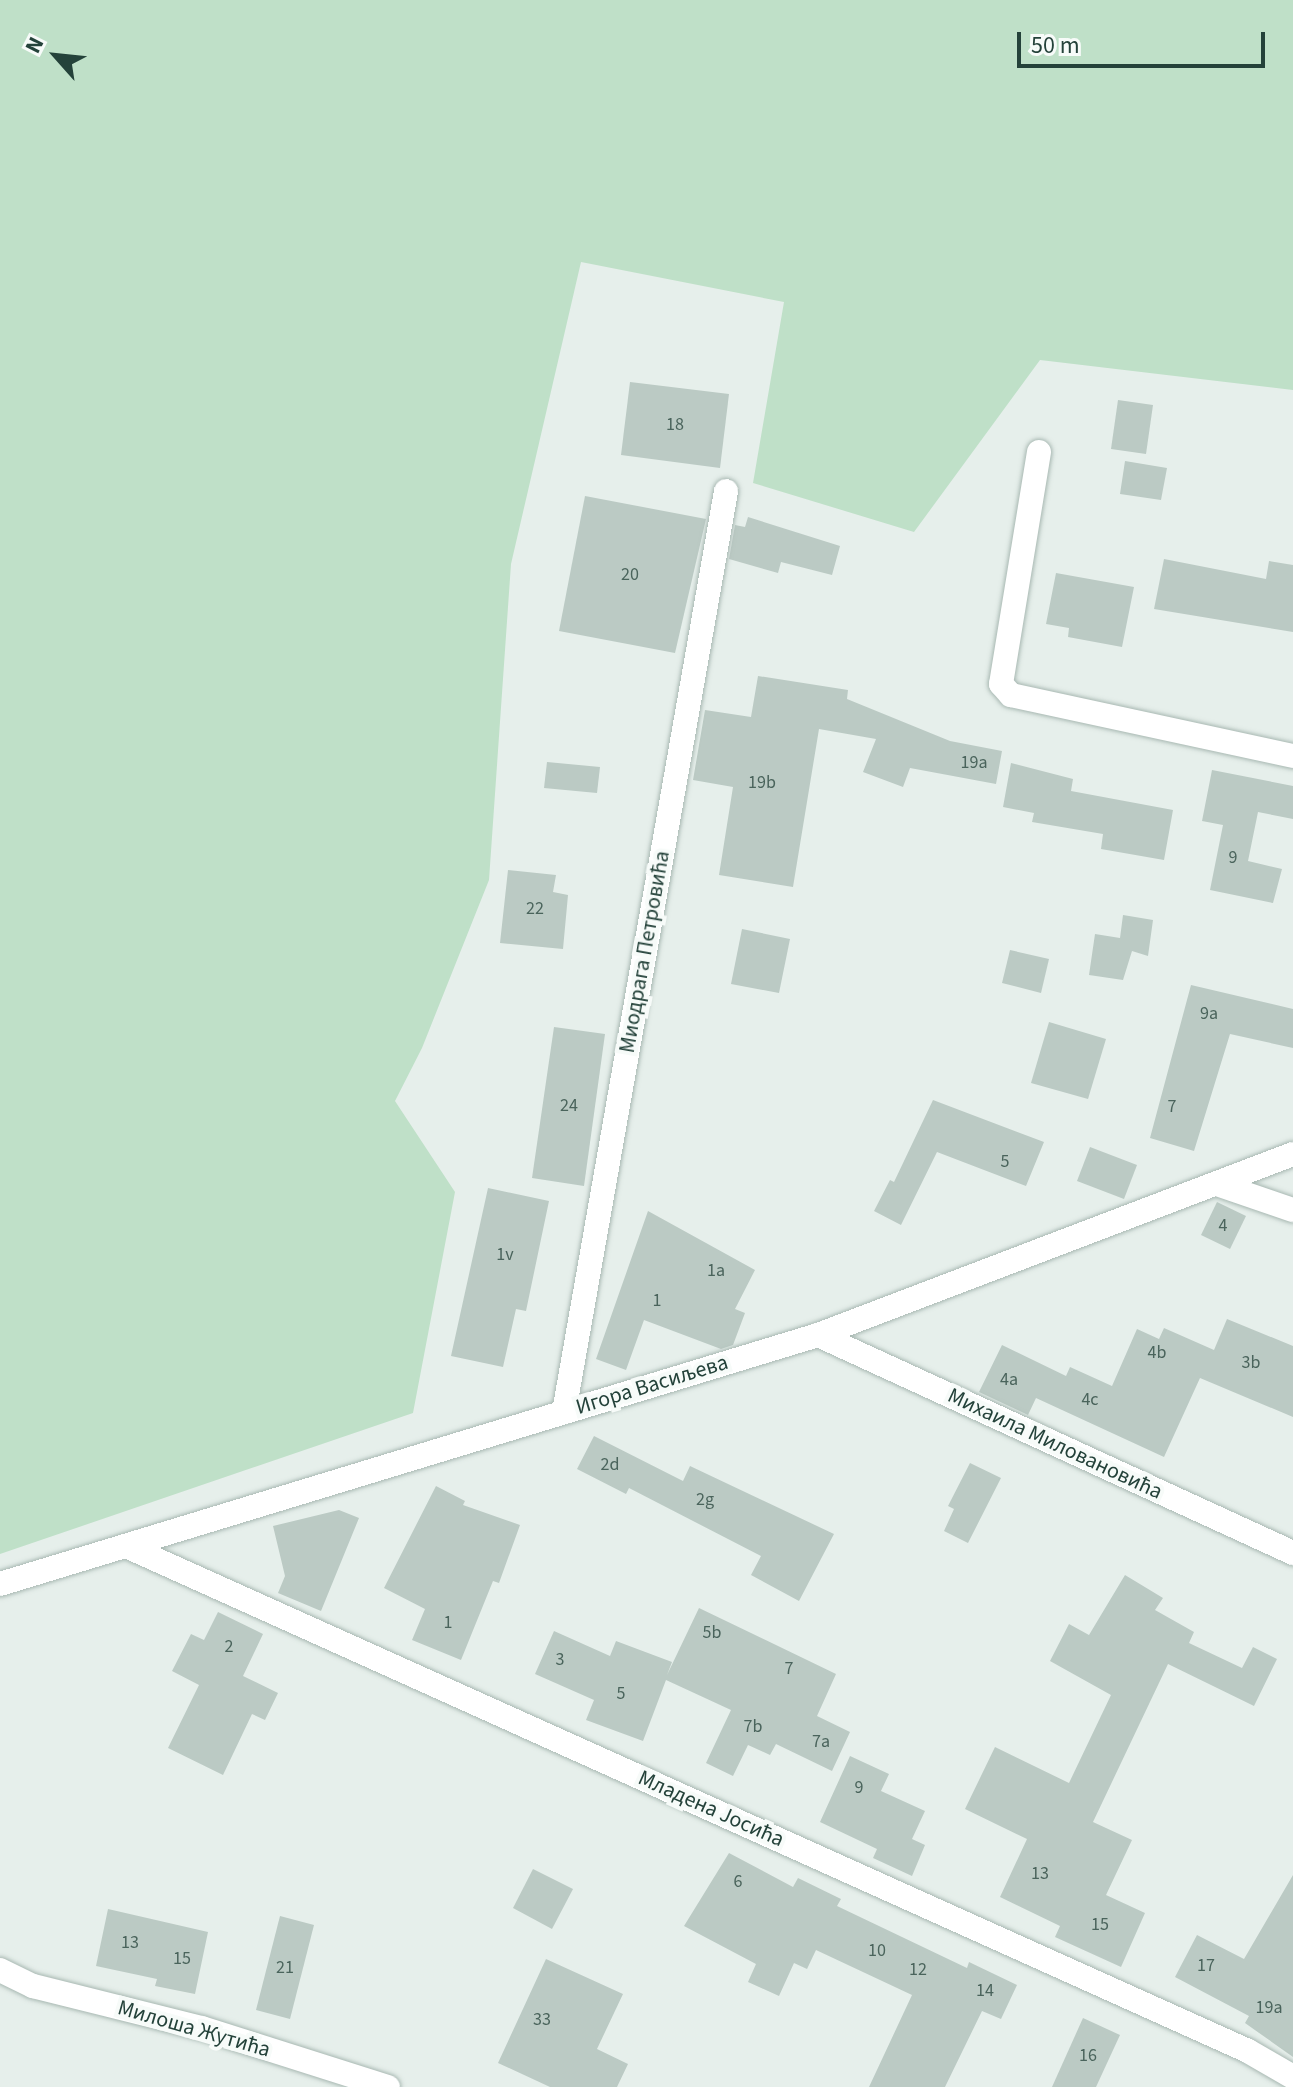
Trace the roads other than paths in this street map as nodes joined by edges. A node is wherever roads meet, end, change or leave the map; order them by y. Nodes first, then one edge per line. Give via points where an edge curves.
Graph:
1 (1039, 452) dead end
2 (726, 491) dead end
3 (1293, 756) edge
4 (1293, 1154) edge
5 (1217, 1184) junction
6 (1293, 1210) edge
7 (818, 1335) junction
8 (564, 1412) junction
9 (126, 1546) junction
10 (1293, 1553) edge
11 (0, 1584) edge
12 (0, 1970) edge
13 (1293, 2077) edge
14 (388, 2087) edge

1 - 3 street via 1001,684 1011,695
2 - 8 street, Миодрага Петровића
4 - 5 street, Игора Васиљева
5 - 6 street
5 - 7 street, Игора Васиљева
7 - 8 street, Игора Васиљева
7 - 10 street, Михаила Миловановића
8 - 9 street, Игора Васиљева
9 - 11 street, Игора Васиљева
9 - 13 street, Младена Јосића via 1233,2045
12 - 14 street, Милоша Жутића via 33,1986 202,2028

